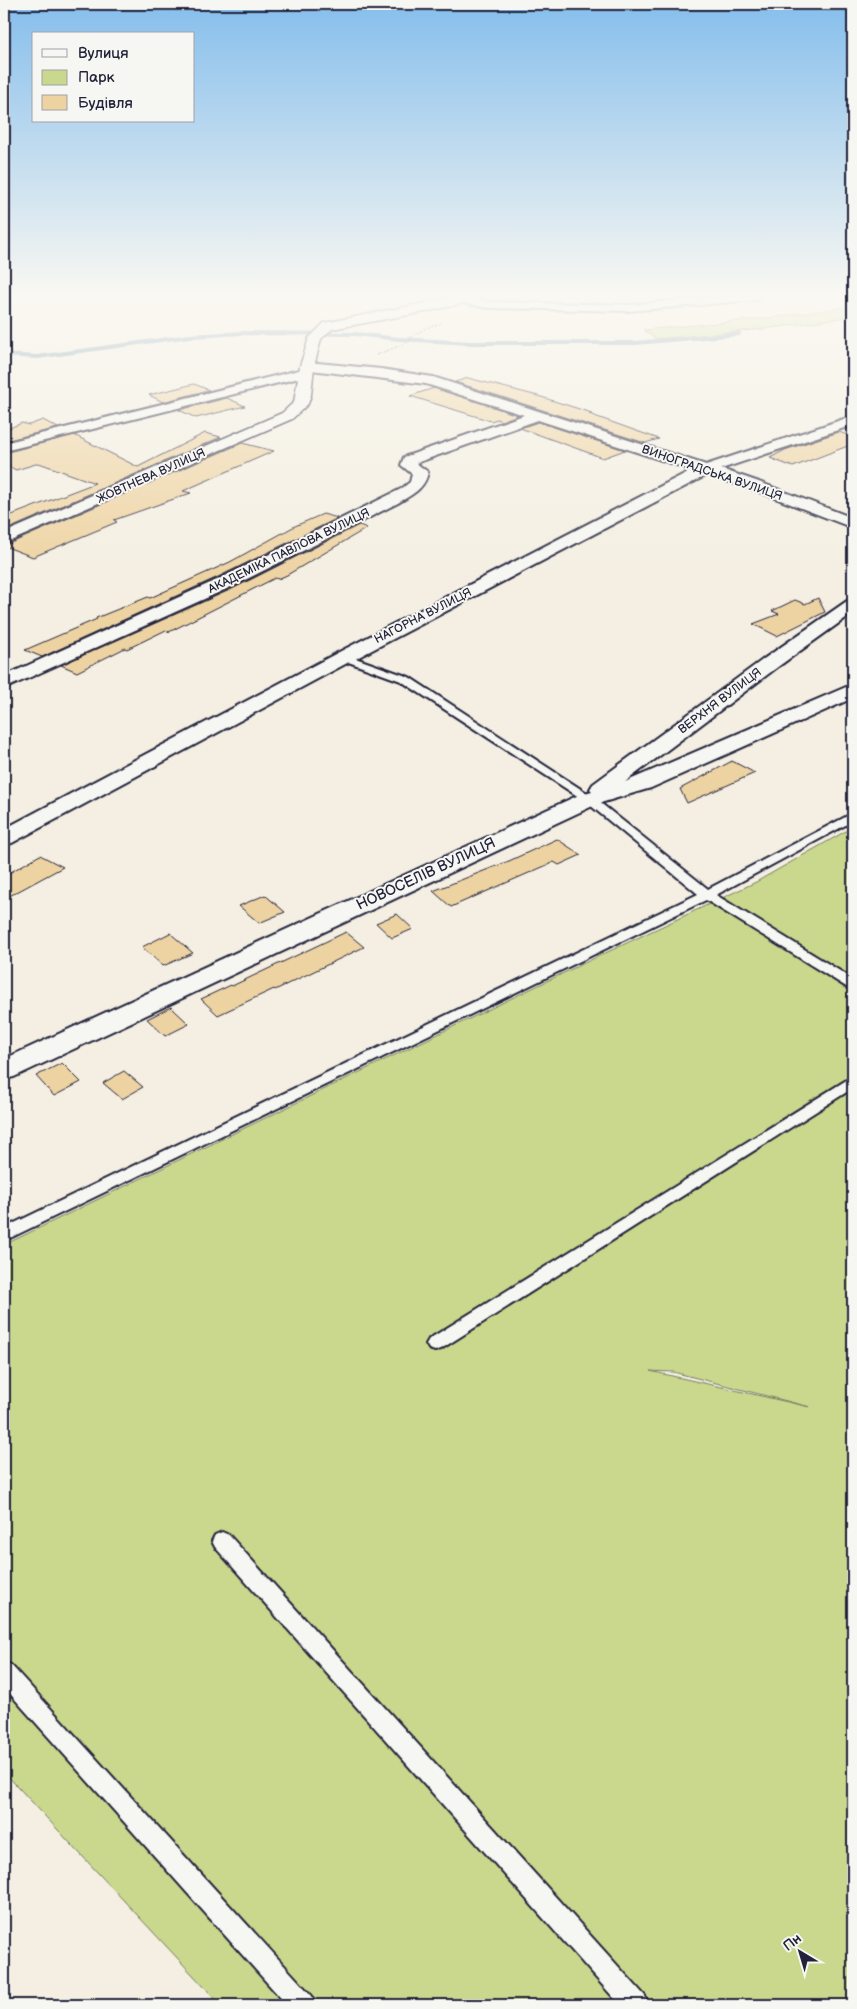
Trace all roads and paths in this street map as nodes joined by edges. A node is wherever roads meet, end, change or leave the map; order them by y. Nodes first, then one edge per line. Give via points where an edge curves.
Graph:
1 (221, 391) edge
2 (304, 391) edge
3 (462, 391) edge
4 (539, 415) junction
5 (853, 420) edge
6 (4, 446) edge
7 (704, 470) junction
8 (853, 523) edge
9 (4, 539) edge
10 (853, 605) edge
11 (344, 657) junction
12 (4, 683) edge
13 (853, 691) edge
14 (588, 799) junction
15 (853, 816) edge
16 (4, 838) edge
17 (707, 896) junction
18 (853, 985) edge
19 (4, 1070) edge
20 (853, 1082) edge
21 (4, 1235) edge
22 (435, 1344) dead end
23 (222, 1540) dead end
24 (4, 1672) edge
25 (303, 2005) edge
26 (636, 2005) edge

1 - 6 street, ВИНОГРАДСЬКА ВУЛИЦЯ
2 - 9 main road, ЖОВТНЕВА ВУЛИЦЯ via 301,404 287,416
3 - 4 street, ВИНОГРАДСЬКА ВУЛИЦЯ
4 - 7 street, ВИНОГРАДСЬКА ВУЛИЦЯ
4 - 12 street, АКАДЕМІКА ПАВЛОВА ВУЛИЦЯ via 409,460 408,465 420,472 420,480 416,486 392,500 225,583
5 - 7 street, НАГОРНА ВУЛИЦЯ
7 - 8 street, ВИНОГРАДСЬКА ВУЛИЦЯ via 754,485
7 - 11 street, НАГОРНА ВУЛИЦЯ
10 - 14 street, ВЕРХНЯ ВУЛИЦЯ
11 - 14 lane via 405,679
11 - 16 street, НАГОРНА ВУЛИЦЯ
13 - 14 street, НОВОСЕЛІВ ВУЛИЦЯ via 643,783
14 - 17 lane
14 - 19 street, НОВОСЕЛІВ ВУЛИЦЯ
15 - 17 lane
17 - 18 lane
17 - 21 lane
20 - 22 lane
23 - 26 lane
24 - 25 lane

